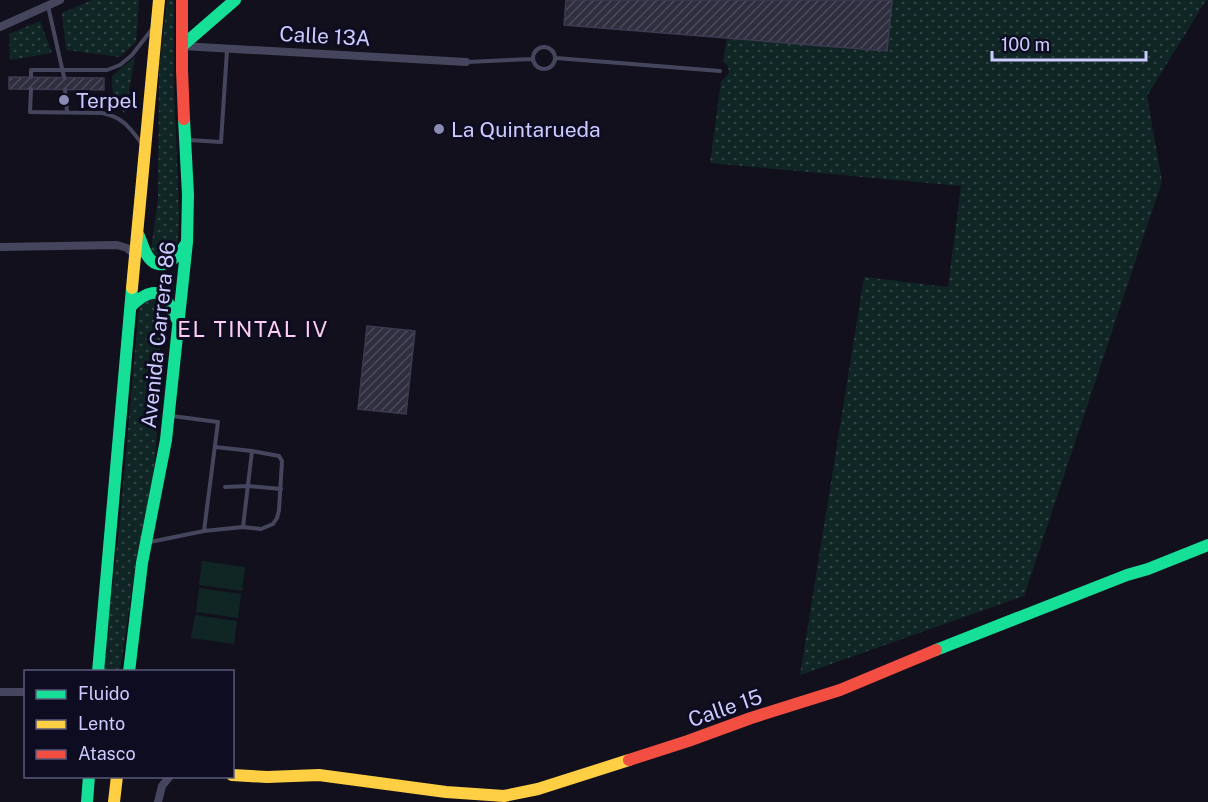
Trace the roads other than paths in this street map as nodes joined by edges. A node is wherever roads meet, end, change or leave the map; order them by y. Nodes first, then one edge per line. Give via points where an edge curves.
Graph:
1 (60, 0) edge
2 (159, 0) edge
3 (182, 0) edge
4 (236, 0) edge
5 (48, 5) junction
6 (157, 24) junction
7 (0, 27) edge
8 (182, 46) junction
9 (227, 49) junction
10 (556, 58) junction
11 (532, 59) junction
12 (466, 62) joint
13 (63, 70) junction
14 (720, 71) dead end
15 (31, 77) dead end
16 (64, 77) dead end
17 (31, 89) dead end
18 (65, 90) dead end
19 (67, 112) junction
20 (185, 140) junction
21 (145, 148) junction
22 (138, 231) junction
23 (187, 242) junction
24 (0, 247) edge
25 (136, 256) junction
26 (131, 306) junction
27 (179, 323) junction
28 (169, 416) junction
29 (215, 447) junction
30 (252, 451) junction
31 (248, 486) junction
32 (225, 487) dead end
33 (280, 489) junction
34 (243, 527) junction
35 (204, 531) junction
36 (146, 542) junction
37 (1208, 545) edge
38 (98, 670) edge
39 (129, 670) edge
40 (0, 692) edge
41 (24, 692) edge
42 (234, 775) edge
43 (89, 778) edge
44 (117, 778) edge
45 (169, 778) edge
46 (87, 802) edge
47 (114, 802) edge
48 (158, 802) edge

1 - 5 street
2 - 6 main road, Avenida Carrera 86
3 - 8 main road, Avenida Carrera 86
4 - 8 main road
5 - 7 street
5 - 13 lane
6 - 13 lane via 120,65 106,70
6 - 21 main road, Avenida Carrera 86
8 - 9 street, Calle 13A
8 - 20 main road, Avenida Carrera 86
9 - 12 street, Calle 13A
9 - 20 lane via 221,142
10 - 11 lane via 548,69 538,67
10 - 11 lane via 546,46 536,49
10 - 14 lane
11 - 12 lane
13 - 15 lane via 31,70
13 - 16 lane
17 - 19 lane via 30,112
18 - 19 lane
19 - 21 lane via 112,115 128,126
20 - 23 main road, Avenida Carrera 86
21 - 22 main road, Avenida Carrera 86
22 - 23 main road via 146,254 159,265 176,259
22 - 25 main road, Avenida Carrera 86
23 - 27 main road, Avenida Carrera 86
24 - 25 street via 117,245
25 - 26 main road, Avenida Carrera 86
26 - 27 main road via 144,294 160,293
26 - 38 main road, Avenida Carrera 86
27 - 28 main road, Avenida Carrera 86
28 - 29 lane via 218,422
28 - 36 main road, Avenida Carrera 86
29 - 30 lane
29 - 35 lane
30 - 31 lane
30 - 33 lane via 279,456
31 - 32 lane
31 - 33 lane
31 - 34 lane
33 - 34 lane via 279,510 273,524 261,529
34 - 35 lane
35 - 36 lane
36 - 39 main road, Avenida Carrera 86
37 - 42 main road, Calle 15 via 840,690 538,789 504,796 319,775
40 - 41 street
43 - 46 main road
44 - 47 main road
45 - 48 street via 162,786

